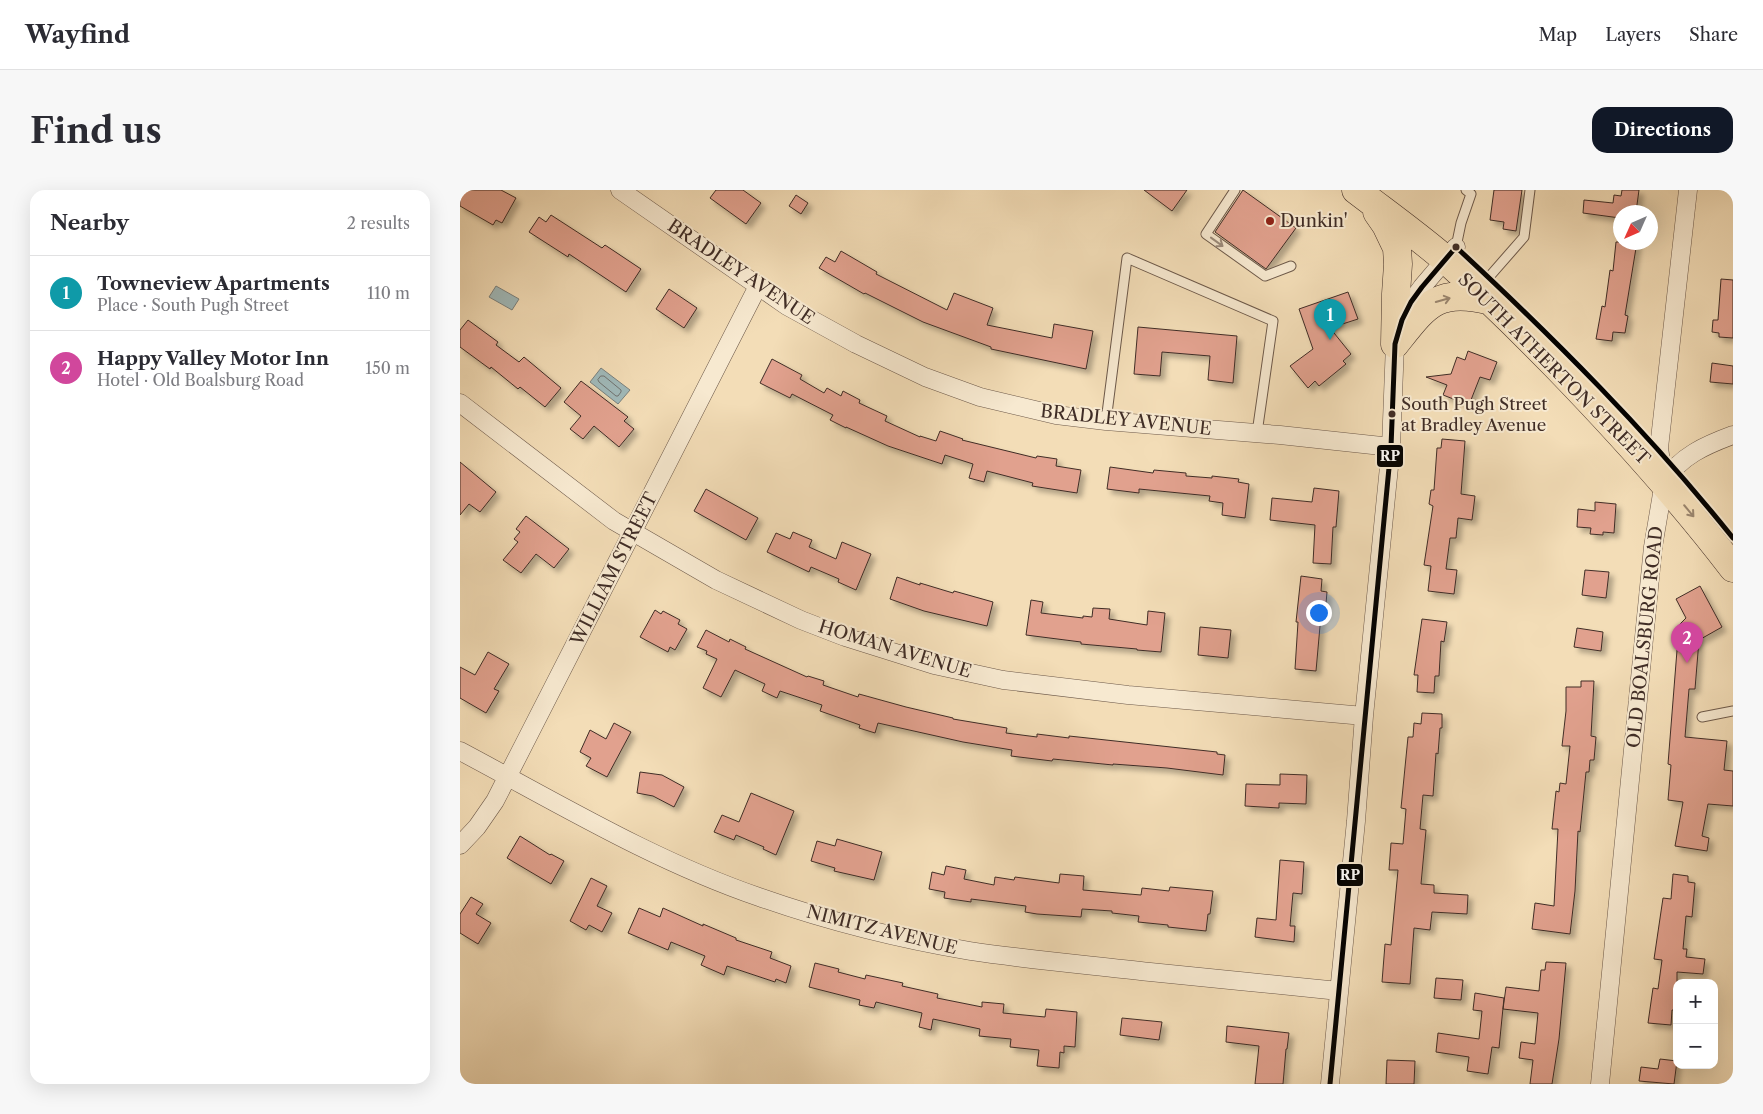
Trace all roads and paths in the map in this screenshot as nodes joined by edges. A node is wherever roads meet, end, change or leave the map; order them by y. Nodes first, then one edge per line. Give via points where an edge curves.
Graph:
1 (620, 190) edge
2 (1235, 190) edge
3 (1466, 190) edge
4 (1530, 190) edge
5 (1688, 190) edge
6 (1369, 192) edge
7 (1451, 253) junction
8 (1292, 266) dead end
9 (758, 286) junction
10 (1490, 289) junction
11 (1396, 344) junction
12 (460, 403) edge
13 (1106, 421) junction
14 (1257, 433) junction
15 (1733, 435) edge
16 (1391, 447) junction
17 (1666, 466) junction
18 (633, 532) junction
19 (1733, 538) edge
20 (1733, 568) edge
21 (1733, 712) edge
22 (1364, 716) junction
23 (1702, 717) dead end
24 (460, 751) edge
25 (508, 776) junction
26 (460, 845) edge
27 (1339, 991) junction
28 (1330, 1084) edge
29 (1600, 1084) edge

1 - 9 street, BRADLEY AVENUE
2 -> 8 lane via 1206,234 1265,276
3 - 7 lane via 1471,194
4 - 10 lane via 1524,237
5 - 17 street, OLD BOALSBURG ROAD
6 - 7 main road, SOUTH ATHERTON STREET
6 - 11 main road via 1396,248
7 - 10 main road, SOUTH ATHERTON STREET
7 - 11 street via 1411,302
9 - 13 street, BRADLEY AVENUE via 856,344 925,377 980,397 1056,415
9 - 18 street, WILLIAM STREET
11 -> 10 main road via 1418,314 1430,304
10 - 17 main road, SOUTH ATHERTON STREET via 1592,376
11 - 16 street
12 - 18 street, HOMAN AVENUE via 614,521
13 - 14 street, BRADLEY AVENUE
13 - 14 lane via 1127,258 1273,321
14 - 16 street, BRADLEY AVENUE
15 - 17 street
16 - 22 street
17 - 19 main road, SOUTH ATHERTON STREET
17 -> 20 main road, SOUTH ATHERTON STREET via 1694,516
17 - 29 street, OLD BOALSBURG ROAD via 1653,547
18 - 22 street, HOMAN AVENUE via 716,580 801,620 845,638 934,665 1003,680 1118,694
18 - 25 street, WILLIAM STREET
21 - 23 lane
22 - 27 street
24 - 25 street, NIMITZ AVENUE
25 - 26 street, WILLIAM STREET via 477,827
25 - 27 street, NIMITZ AVENUE via 609,832 683,868 822,917 896,936 1052,962
27 - 28 street

